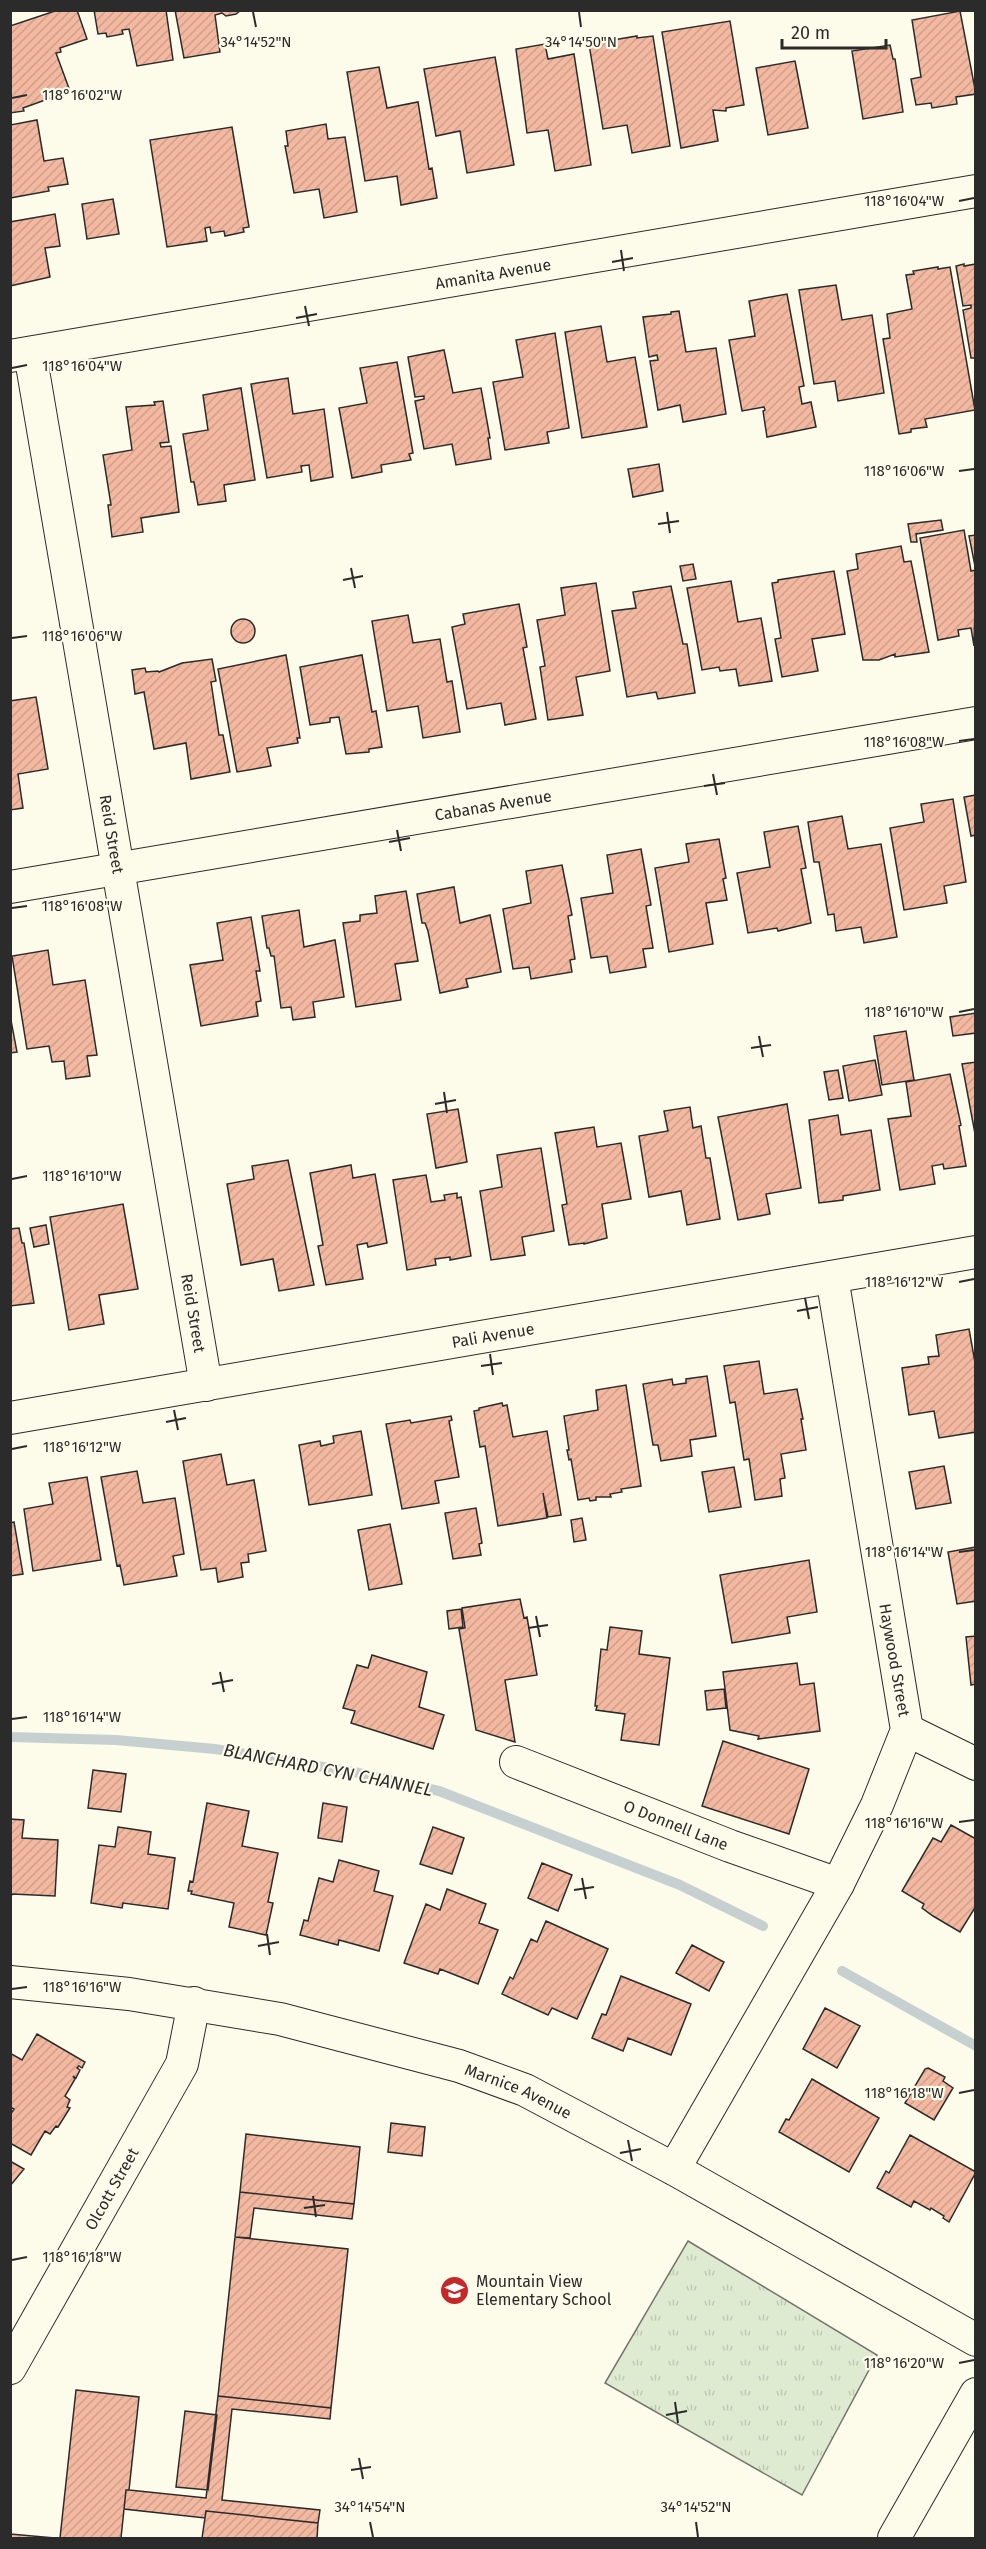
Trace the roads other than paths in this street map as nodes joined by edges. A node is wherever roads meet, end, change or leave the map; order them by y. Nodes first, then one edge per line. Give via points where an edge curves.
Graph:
1 (975, 191) edge
2 (20, 355) edge
3 (975, 723) edge
4 (118, 868) junction
5 (10, 887) edge
6 (975, 1252) edge
7 (832, 1277) junction
8 (206, 1384) junction
9 (10, 1418) edge
10 (907, 1730) junction
11 (516, 1762) dead end
12 (975, 1764) edge
13 (838, 1884) junction
14 (10, 1982) edge
15 (194, 2003) junction
16 (674, 2169) junction
17 (975, 2340) edge
18 (10, 2368) edge
19 (975, 2394) edge
20 (894, 2538) edge

1 - 2 street, Amanita Avenue
2 - 4 street, Reid Street
3 - 4 street, Cabanas Avenue
4 - 5 street, Cabanas Avenue
4 - 8 street, Reid Street
6 - 7 street, Pali Avenue
7 - 8 street, Pali Avenue
7 - 10 street, Haywood Street
8 - 9 street, Pali Avenue
10 - 12 street
10 - 13 street, Haywood Street via 877,1805
11 - 13 street, O Donnell Lane
13 - 16 street, Haywood Street
14 - 15 street, Marnice Avenue
15 - 16 street, Marnice Avenue via 280,2019 459,2066 525,2090
15 - 18 street, Olcott Street via 182,2064
16 - 17 street, Marnice Avenue
19 - 20 street

